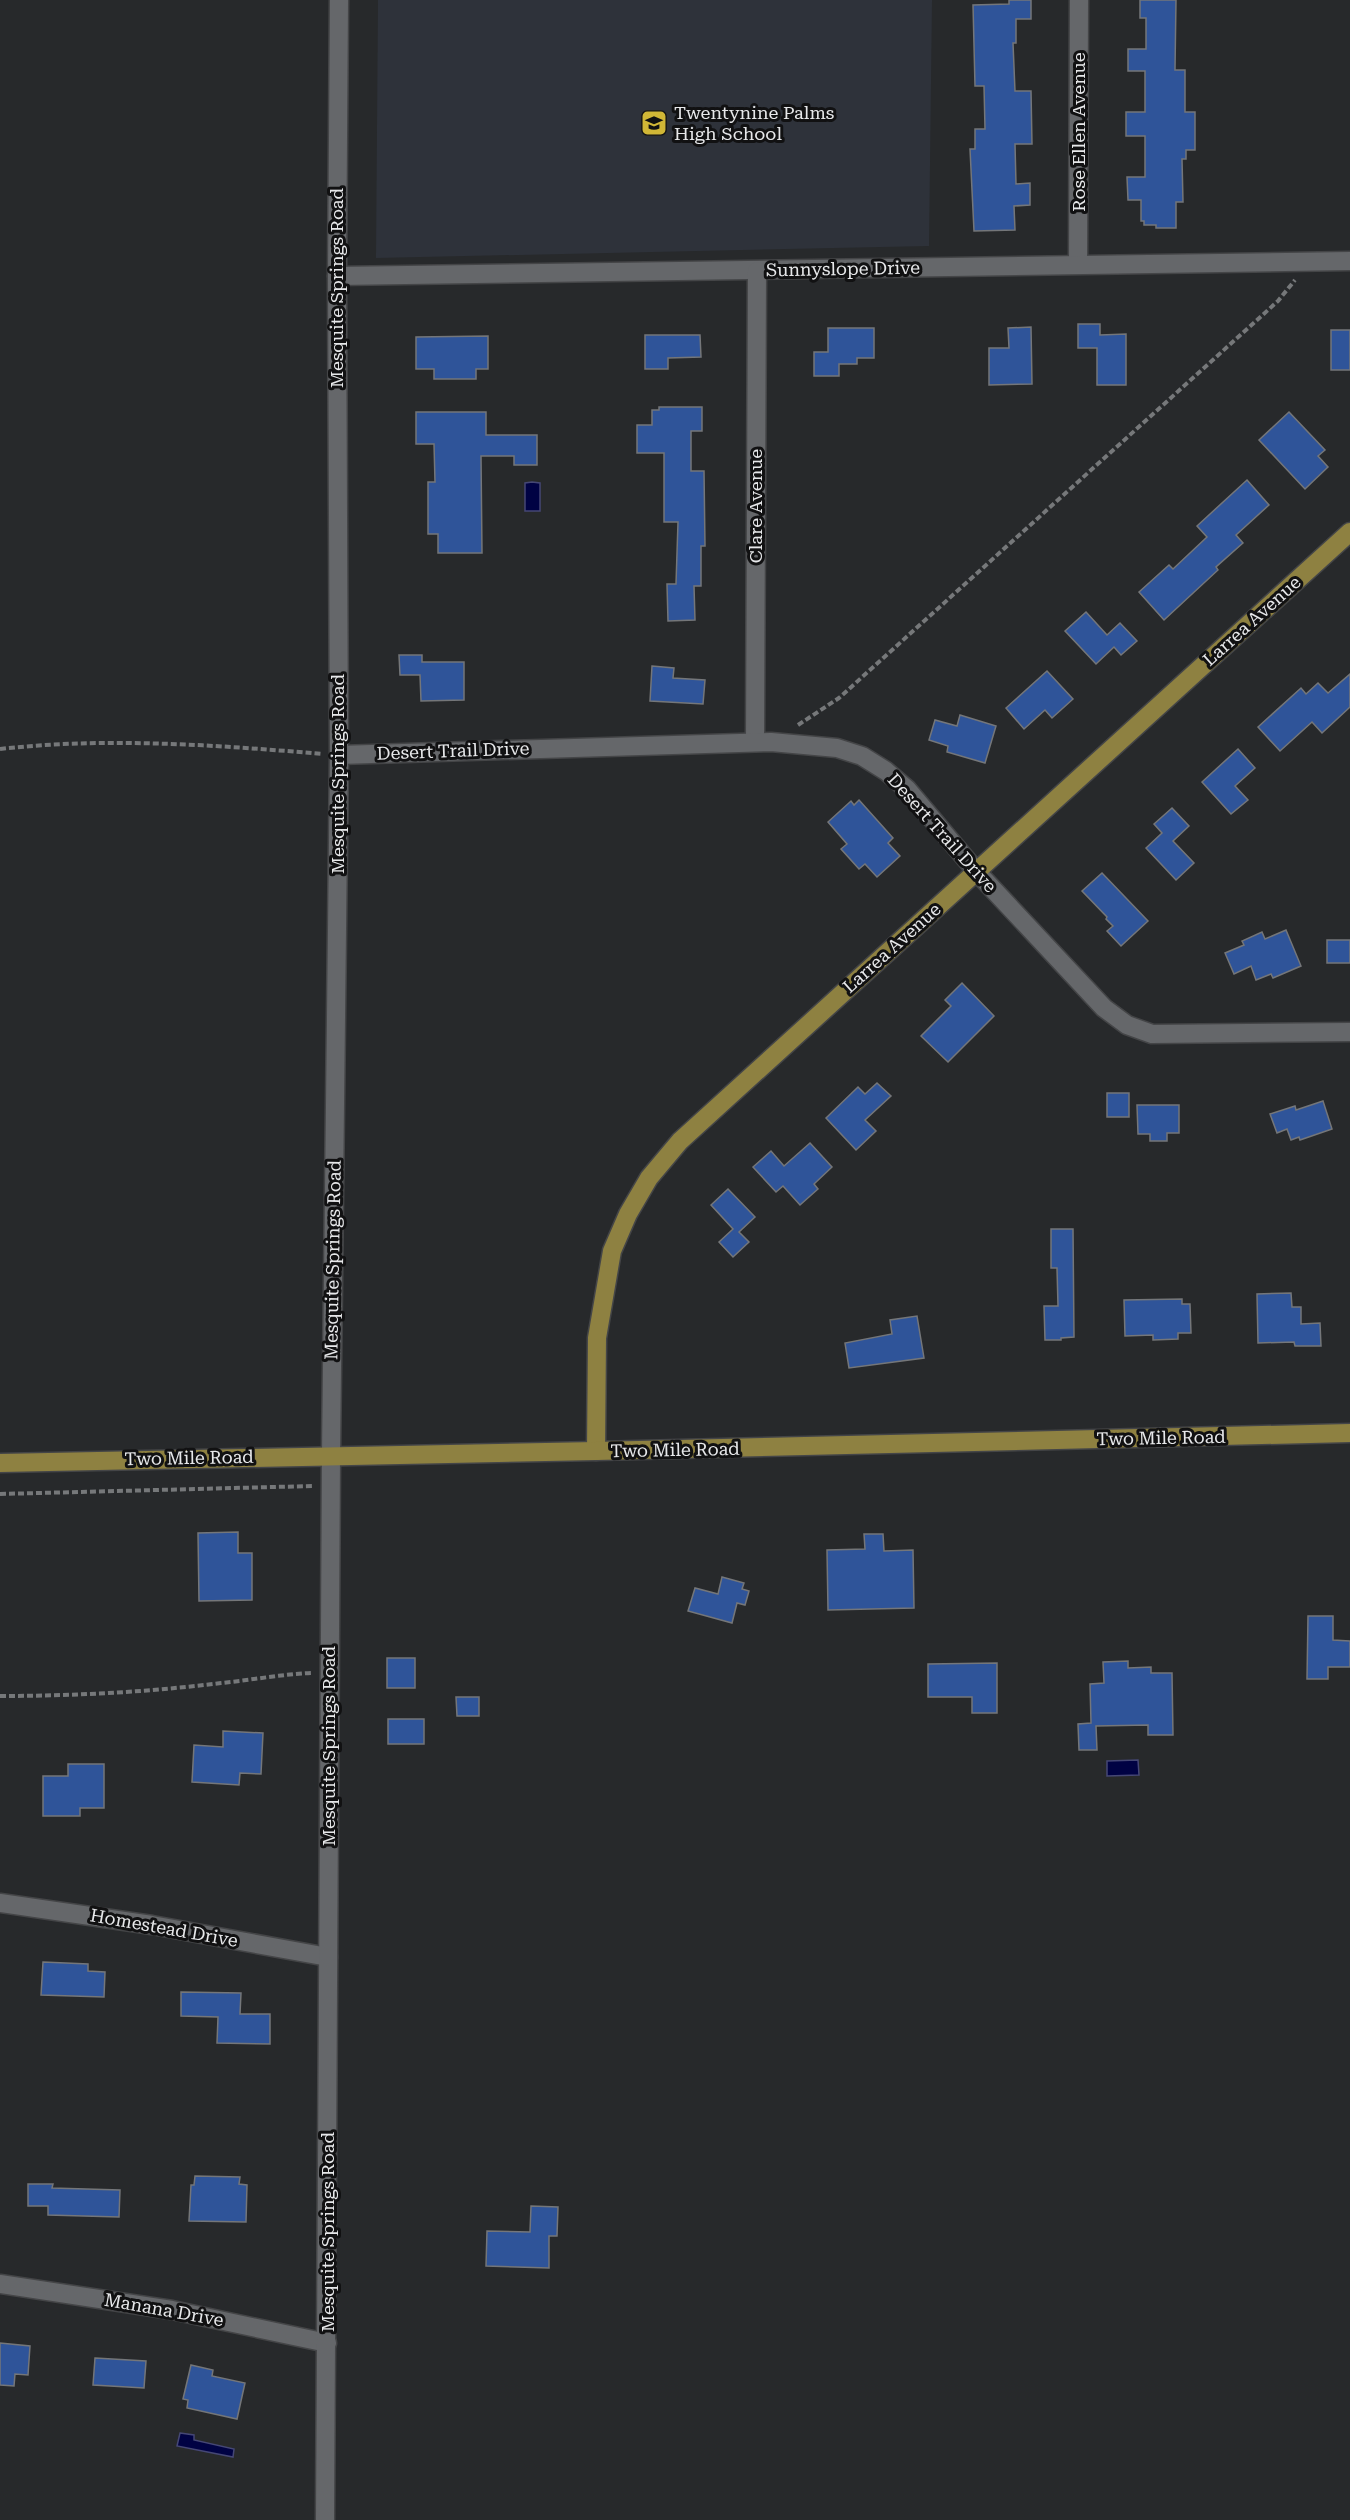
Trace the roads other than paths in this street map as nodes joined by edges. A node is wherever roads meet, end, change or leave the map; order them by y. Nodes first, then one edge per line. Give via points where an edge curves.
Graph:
1 (339, 0) edge
2 (1079, 0) edge
3 (1350, 261) edge
4 (1078, 264) junction
5 (757, 271) junction
6 (337, 276) junction
7 (1350, 532) edge
8 (763, 741) junction
9 (339, 755) junction
10 (976, 871) junction
11 (1350, 1032) edge
12 (1350, 1433) edge
13 (596, 1451) junction
14 (331, 1455) junction
15 (0, 1463) edge
16 (0, 1903) edge
17 (328, 1957) junction
18 (0, 2284) edge
19 (327, 2343) junction
20 (325, 2520) edge

1 - 6 street, Mesquite Springs Road
2 - 4 street, Rose Ellen Avenue
3 - 4 street, Sunnyslope Drive
4 - 5 street, Sunnyslope Drive
5 - 6 street, Sunnyslope Drive
5 - 8 street, Clare Avenue
6 - 9 street, Mesquite Springs Road
7 - 10 main road, Larrea Avenue
8 - 9 street, Desert Trail Drive
8 - 10 street, Desert Trail Drive via 837,748 862,756 907,789
9 - 14 street, Mesquite Springs Road
10 - 11 street, Desert Trail Drive via 1104,1008 1127,1025 1152,1034
10 - 13 main road, Larrea Avenue via 714,1108 649,1178 628,1214 607,1273 597,1338
12 - 13 main road, Two Mile Road
13 - 14 main road, Two Mile Road
14 - 15 main road, Two Mile Road
14 - 17 street, Mesquite Springs Road
16 - 17 street, Homestead Drive via 152,1924
17 - 19 street, Mesquite Springs Road
18 - 19 street, Manana Drive via 172,2310
19 - 20 street, Mesquite Springs Road

